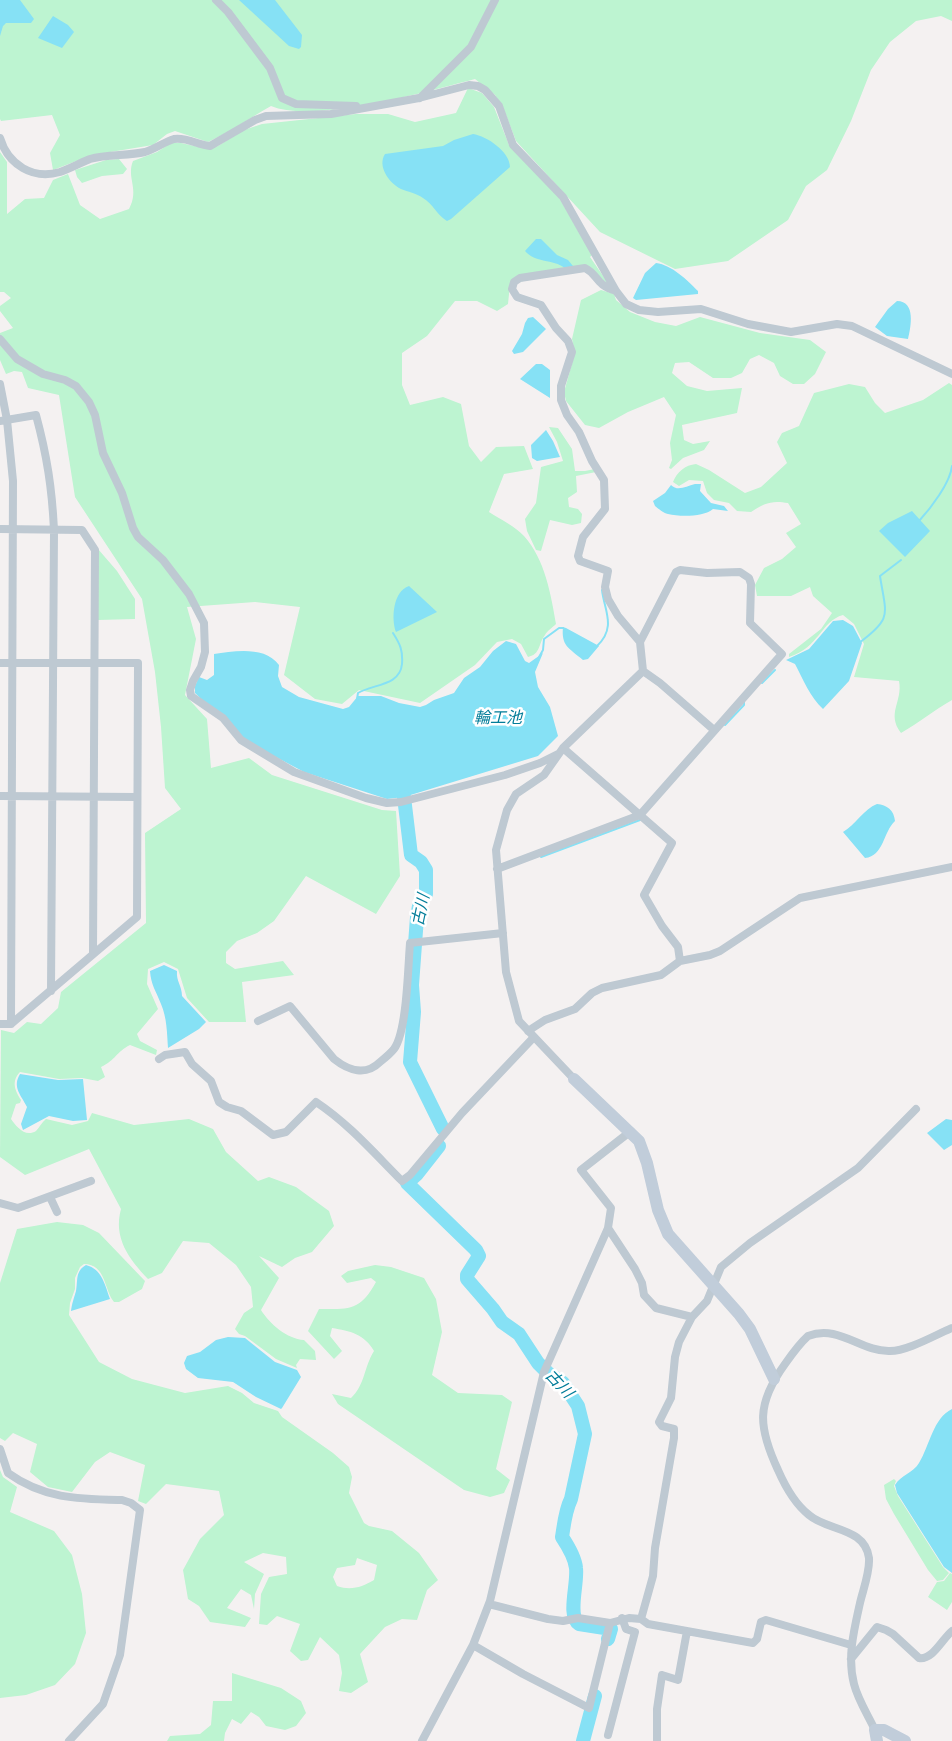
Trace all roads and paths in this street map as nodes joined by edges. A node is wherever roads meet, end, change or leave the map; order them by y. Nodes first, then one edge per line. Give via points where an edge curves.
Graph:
1 (216, 0) edge
2 (495, 0) edge
3 (419, 98) junction
4 (364, 109) junction
5 (0, 138) edge
6 (616, 291) junction
7 (0, 339) edge
8 (952, 374) edge
9 (0, 384) edge
10 (4, 420) edge
11 (0, 529) edge
12 (14, 529) junction
13 (54, 530) junction
14 (640, 642) junction
15 (0, 663) edge
16 (13, 663) junction
17 (52, 663) junction
18 (94, 663) junction
19 (643, 671) junction
20 (714, 730) junction
21 (560, 751) junction
22 (0, 796) edge
23 (12, 796) junction
24 (52, 796) junction
25 (94, 796) junction
26 (137, 797) junction
27 (640, 815) junction
28 (952, 867) edge
29 (497, 869) junction
30 (503, 933) junction
31 (93, 954) junction
32 (680, 961) junction
33 (51, 991) junction
34 (258, 1022) dead end
35 (11, 1023) junction
36 (0, 1024) edge
37 (531, 1034) junction
38 (159, 1059) dead end
39 (573, 1079) joint
40 (916, 1109) dead end
41 (631, 1131) junction
42 (91, 1181) dead end
43 (50, 1197) junction
44 (0, 1203) edge
45 (57, 1212) dead end
46 (608, 1228) junction
47 (714, 1285) junction
48 (692, 1317) junction
49 (952, 1328) edge
50 (774, 1379) junction
51 (0, 1449) edge
52 (489, 1604) junction
53 (622, 1618) junction
54 (641, 1619) junction
55 (609, 1627) junction
56 (952, 1630) edge
57 (687, 1632) junction
58 (473, 1645) junction
59 (851, 1645) junction
60 (850, 1659) junction
61 (608, 1735) dead end
62 (876, 1736) edge
63 (69, 1741) edge
64 (422, 1741) edge
65 (657, 1741) edge
66 (905, 1741) edge

1 - 4 street via 270,68 282,98 296,104 358,105
2 - 3 street via 471,47
3 - 4 street
3 - 6 street via 469,85 485,90 499,106 513,145 563,197
4 - 5 street via 266,117 210,146 183,138 144,152 92,159 49,174 35,174 18,165
6 - 8 street via 626,304 639,310 701,309 791,332 837,324 852,326
6 - 14 street via 601,285 585,268 520,278 512,289 517,297 541,305 571,346 561,400 603,476 606,491 605,509 583,537 578,556 580,561 608,571 608,599
7 - 21 street via 17,359 76,386 89,402 103,453 133,528 189,594 204,623 205,652 191,696 223,718 241,740 294,772 387,803 505,775
9 - 10 street
10 - 12 street via 13,481
10 - 13 street via 36,415 52,486
11 - 12 street
12 - 13 street
12 - 16 street
13 - 17 street
13 - 18 street via 82,530 94,550
14 - 19 street
14 - 20 street via 676,572 740,572 749,578 750,623 782,654
15 - 16 street
16 - 17 street
16 - 23 street
17 - 18 street
17 - 24 street
18 - 25 street
18 - 26 street via 138,663
19 - 20 street
19 - 21 street
20 - 27 street
21 - 27 street
21 - 29 street via 544,775 510,802 497,840
22 - 23 street
23 - 24 street
23 - 35 street
24 - 25 street
24 - 33 street
25 - 26 street
25 - 31 street
26 - 31 street via 137,917
27 - 29 street
27 - 32 street via 672,843 644,895 678,948
28 - 32 street via 800,898 720,951
29 - 30 street
30 - 34 street via 410,943 399,1039 374,1068 351,1070 341,1065 290,1006
30 - 37 street via 509,986 519,1021
31 - 33 street
32 - 37 street via 662,975 602,988 575,1009 545,1020
33 - 35 street
35 - 36 street
37 - 38 street via 402,1181 352,1129 316,1102 286,1132 273,1135 248,1115 219,1102 211,1081 185,1052
37 - 39 street
39 - 41 street
40 - 47 street via 858,1168 721,1267
41 - 46 street via 581,1170 611,1208
41 - 47 street via 641,1146 666,1230
42 - 43 street
43 - 44 street via 18,1208
43 - 45 street
46 - 48 street via 635,1269 644,1295 656,1308
46 - 52 street via 545,1370
47 - 48 street
47 - 50 street via 750,1329
48 - 54 street via 676,1349 671,1398 659,1422 674,1430 674,1438 653,1576
49 - 50 street via 889,1351 819,1332 801,1342
50 - 59 street via 767,1392 763,1422 781,1478 807,1514 850,1533 868,1556
51 - 63 street via 8,1473 35,1489 69,1498 123,1500 140,1510 120,1655 103,1704
52 - 55 street via 548,1619 574,1619
52 - 58 street
53 - 54 street
53 - 55 street
53 - 61 street via 626,1629 635,1632
54 - 57 street
55 - 58 street via 589,1708
56 - 60 street via 930,1655 919,1658 877,1627
57 - 59 street via 753,1643 761,1622 766,1620
57 - 65 street via 678,1680 662,1675
58 - 64 street
59 - 60 street
60 - 62 street via 854,1685
62 - 66 street via 893,1734

